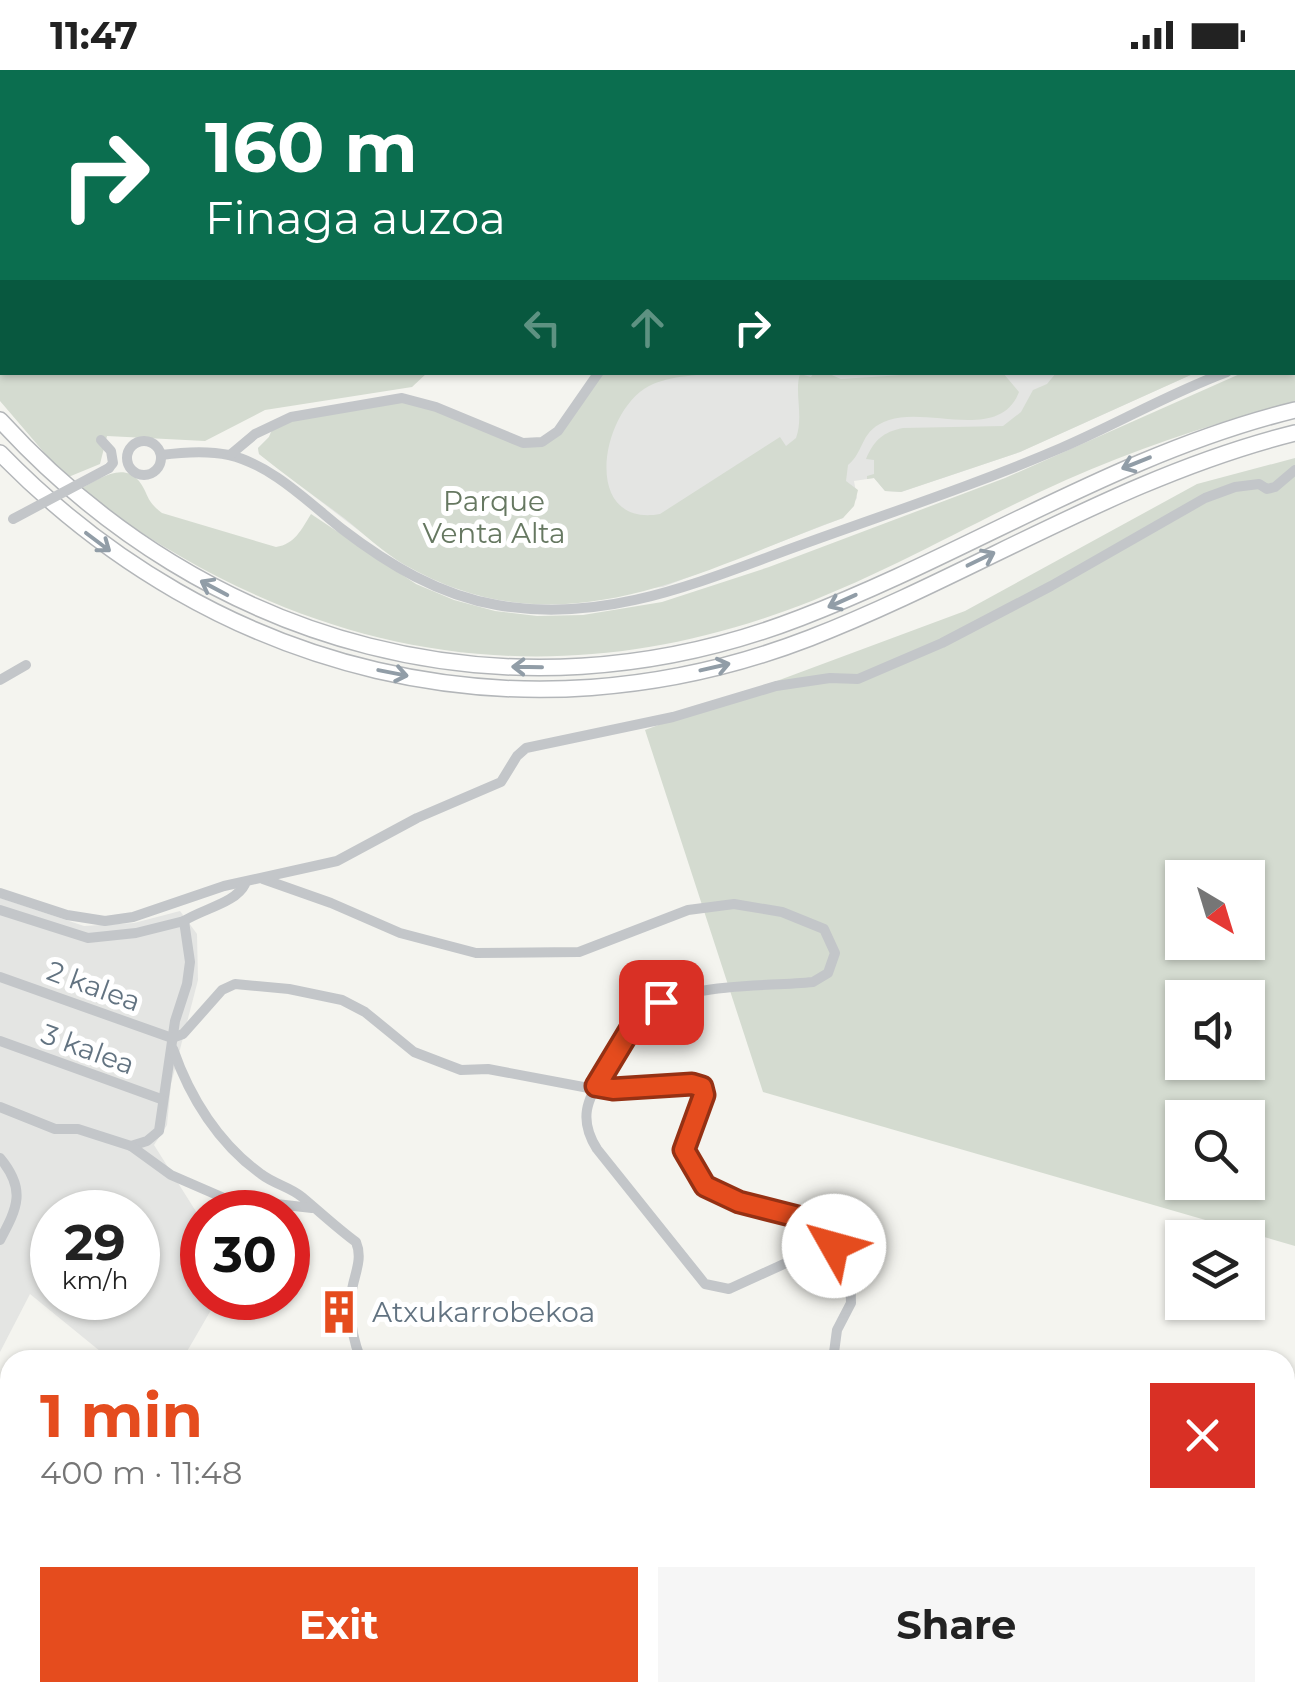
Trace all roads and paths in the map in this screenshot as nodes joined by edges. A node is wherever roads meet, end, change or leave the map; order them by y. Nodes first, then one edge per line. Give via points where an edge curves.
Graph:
1 (597, 375) edge
2 (1220, 375) edge
3 (1295, 401) edge
4 (1295, 410) edge
5 (0, 420) edge
6 (1295, 433) edge
7 (1179, 446) junction
8 (0, 454) edge
9 (161, 455) junction
10 (230, 455) junction
11 (127, 457) junction
12 (108, 468) junction
13 (1295, 470) edge
14 (0, 526) edge
15 (26, 665) dead end
16 (0, 680) edge
17 (262, 878) junction
18 (245, 884) junction
19 (0, 894) edge
20 (0, 910) edge
21 (184, 922) junction
22 (0, 976) edge
23 (0, 1041) edge
24 (172, 1042) junction
25 (595, 1088) junction
26 (162, 1099) junction
27 (0, 1107) edge
28 (130, 1146) junction
29 (0, 1158) edge
30 (314, 1208) junction
31 (0, 1240) edge
32 (834, 1246) junction
33 (357, 1350) edge
34 (834, 1350) edge

1 - 10 street via 558,431 542,442 523,443 402,398 291,418 254,434
2 - 10 street via 979,481 690,586 583,610 494,605 417,579 275,478
3 - 7 highway
4 - 7 highway
7 -> 5 highway via 783,624 654,658 536,668 393,652 233,598 96,512
8 -> 6 highway via 115,554 259,633 385,672 536,689 640,682 773,651 1146,482
9 - 10 street
9 - 11 street via 147,441 135,443
9 - 11 street via 148,474 137,473
11 - 12 street
11 - 12 street via 100,439 112,456
12 - 14 street, bridge
13 - 17 street via 1274,487 1259,484 1205,498 942,643 858,679 776,686 673,717 526,748 501,782 337,860
15 - 16 street
17 - 18 street
17 - 25 street via 400,932 476,953 580,952 688,910 734,904 782,912 824,930 831,940 835,952 828,972 813,982 688,992 661,1002 634,1023
18 - 19 street via 105,921
18 - 21 street via 239,894
20 - 21 street via 88,938
21 - 24 street via 190,962
22 - 24 street, 2 kalea
23 - 26 street, 3 kalea
24 - 25 street via 222,990 236,984 289,989 342,1000 414,1052 461,1070 488,1068
24 - 26 street
24 - 30 street via 186,1085 233,1148
25 - 32 street via 702,1087 684,1150 705,1186 814,1221
25 - 32 street via 584,1116 587,1133 705,1284 729,1288
26 - 28 street via 159,1130
27 - 28 street via 54,1129 78,1129
28 - 30 street via 171,1175 224,1198
29 - 31 street via 16,1179 17,1200
30 - 33 street via 360,1251 350,1296
32 - 34 street via 850,1267 851,1303

